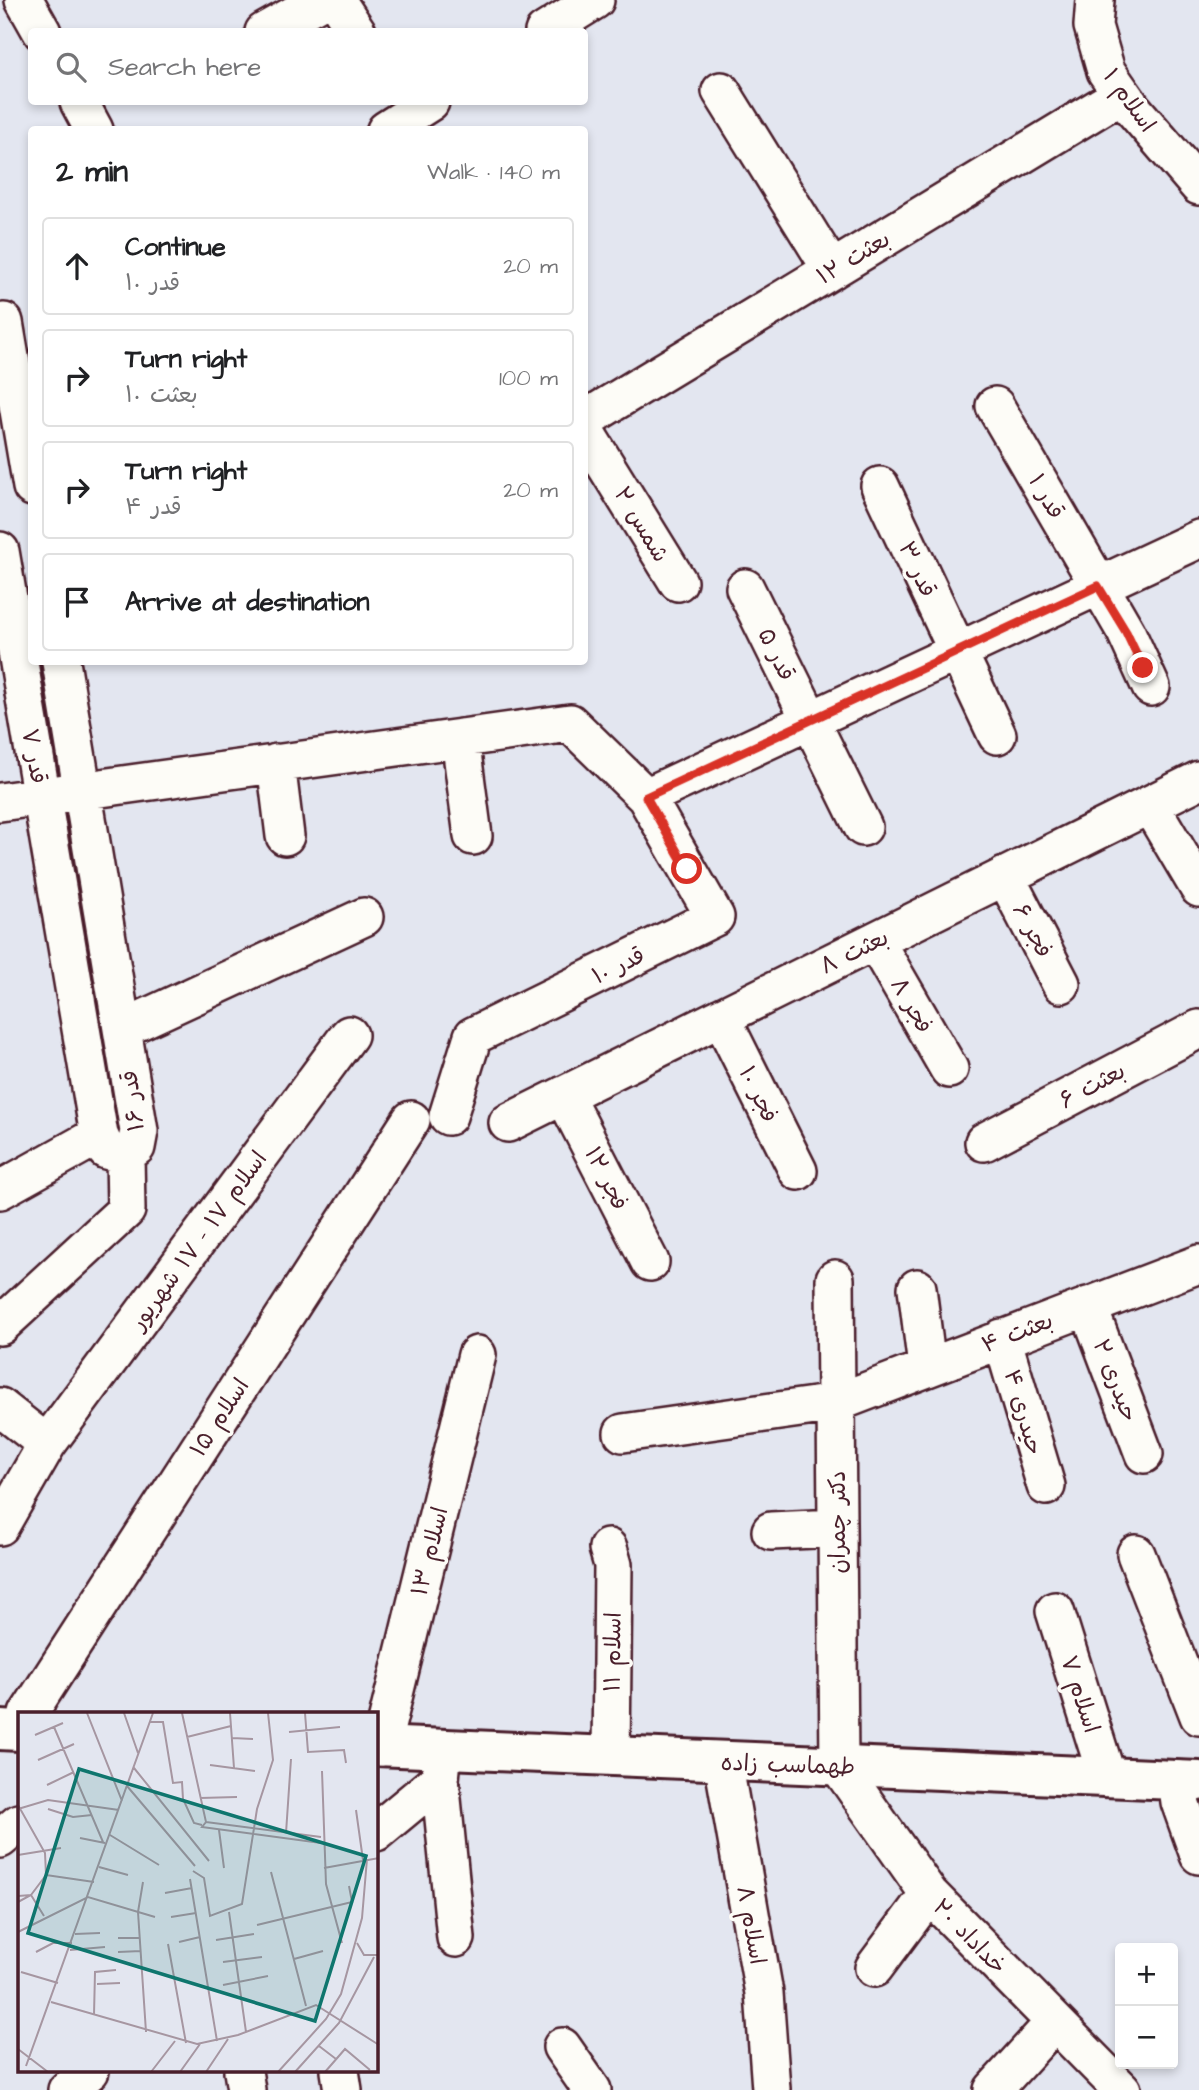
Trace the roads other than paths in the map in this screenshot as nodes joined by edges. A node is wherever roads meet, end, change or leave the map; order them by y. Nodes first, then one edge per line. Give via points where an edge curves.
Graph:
1 (321, 0) edge
2 (336, 0) edge
3 (595, 0) edge
4 (1095, 0) edge
5 (271, 28) edge
6 (354, 28) edge
7 (550, 28) edge
8 (721, 91) dead end
9 (1122, 94) junction
10 (81, 105) edge
11 (92, 126) edge
12 (1199, 186) edge
13 (832, 270) junction
14 (12, 318) edge
15 (995, 407) dead end
16 (588, 418) edge
17 (588, 436) edge
18 (28, 453) edge
19 (880, 486) dead end
20 (1199, 539) edge
21 (2, 571) edge
22 (678, 582) dead end
23 (1098, 586) junction
24 (745, 588) dead end
25 (957, 652) junction
26 (61, 665) edge
27 (1151, 687) dead end
28 (810, 721) junction
29 (997, 735) dead end
30 (460, 738) junction
31 (276, 763) junction
32 (1199, 780) edge
33 (82, 790) junction
34 (41, 795) junction
35 (646, 797) junction
36 (0, 802) edge
37 (1150, 805) junction
38 (863, 827) dead end
39 (285, 836) dead end
40 (473, 836) dead end
41 (1005, 876) junction
42 (1199, 888) edge
43 (364, 917) dead end
44 (875, 941) junction
45 (1061, 984) dead end
46 (721, 1017) junction
47 (122, 1029) junction
48 (1199, 1029) edge
49 (349, 1035) dead end
50 (949, 1069) dead end
51 (564, 1095) junction
52 (448, 1116) dead end
53 (411, 1120) dead end
54 (508, 1123) dead end
55 (984, 1142) dead end
56 (112, 1145) junction
57 (798, 1171) dead end
58 (0, 1190) edge
59 (650, 1262) dead end
60 (1199, 1264) edge
61 (835, 1279) dead end
62 (917, 1288) dead end
63 (1088, 1306) junction
64 (0, 1326) edge
65 (1003, 1338) junction
66 (477, 1356) dead end
67 (927, 1367) junction
68 (836, 1403) junction
69 (0, 1407) edge
70 (623, 1433) dead end
71 (47, 1444) junction
72 (1144, 1454) dead end
73 (1046, 1486) dead end
74 (0, 1526) edge
75 (837, 1528) junction
76 (771, 1531) dead end
77 (608, 1548) dead end
78 (1136, 1553) dead end
79 (1055, 1611) dead end
80 (27, 1712) edge
81 (1199, 1716) edge
82 (379, 1747) edge
83 (611, 1756) junction
84 (723, 1761) junction
85 (441, 1764) junction
86 (839, 1766) junction
87 (1107, 1777) junction
88 (1188, 1780) edge
89 (18, 1824) edge
90 (378, 1830) edge
91 (0, 1839) edge
92 (1199, 1856) edge
93 (929, 1894) junction
94 (456, 1938) dead end
95 (874, 1968) dead end
96 (1054, 2023) junction
97 (562, 2047) dead end
98 (89, 2072) edge
99 (243, 2072) edge
100 (340, 2072) edge
101 (1122, 2079) edge
102 (68, 2090) edge
103 (246, 2090) edge
104 (343, 2090) edge
105 (592, 2090) edge
106 (771, 2090) edge
107 (993, 2090) edge

1 - 5 street
2 - 6 street
3 - 7 street
4 - 9 street, اسلام ۱ via 1093,26 1101,59
8 - 13 street
9 - 12 street, اسلام ۱
9 - 13 street, بعثت ۱۲
10 - 11 street
13 - 16 street, بعثت ۱۲
14 - 18 street
15 - 23 street, قدر ۱
17 - 22 street, شمس ۲
19 - 25 street, قدر ۳
20 - 23 street
21 - 34 street, قدر ۷
23 - 25 street
23 - 27 street, قدر ۱
24 - 28 street, قدر ۵
25 - 28 street
25 - 29 street, قدر ۳
26 - 33 street, قدر ۷
28 - 35 street
28 - 38 street, قدر ۵
30 - 31 street
30 - 35 street via 570,723
30 - 40 street
31 - 33 street
31 - 39 street
32 - 37 street, بعثت ۸
33 - 34 street
33 - 47 street, قدر ۱۶
34 - 36 street
34 - 56 street, قدر ۱۶
35 - 52 street, قدر ۱۰ via 715,917 473,1036
37 - 41 street, بعثت ۸
37 - 42 street
41 - 44 street, بعثت ۸
41 - 45 street, فجر ۶
43 - 47 street
44 - 46 street, بعثت ۸
44 - 50 street, فجر ۸
46 - 51 street, بعثت ۸
46 - 57 street, فجر ۱۰
47 - 56 street, قدر ۱۶ via 139,1131 136,1147
48 - 55 street, بعثت ۶
49 - 71 street, اسلام ۱۷ - ۱۷ شهریور
51 - 54 street, بعثت ۸
51 - 59 street, فجر ۱۲
53 - 80 street, اسلام ۱۵
56 - 58 street
56 - 64 street via 126,1210
60 - 63 street, بعثت ۴
61 - 68 street, دکتر چمران
62 - 67 street
63 - 65 street, بعثت ۴
63 - 72 street, حیدری ۲
65 - 67 street, بعثت ۴
65 - 73 street, حیدری ۴
66 - 82 street, اسلام ۱۳
67 - 68 street, بعثت ۴
68 - 70 street, بعثت ۴
68 - 75 street, دکتر چمران
69 - 71 street
71 - 74 street, اسلام ۱۷ - ۱۷ شهریور
75 - 76 street
75 - 86 street, دکتر چمران
77 - 83 street, اسلام ۱۱ via 613,1565
78 - 81 street
79 - 87 street, اسلام ۷
82 - 85 main road, طهماسب زاده
83 - 84 main road, طهماسب زاده
83 - 85 main road, طهماسب زاده
84 - 86 main road, طهماسب زاده
84 - 106 street, اسلام ۸ via 764,1993
85 - 90 street
85 - 94 street
86 - 87 main road, طهماسب زاده
86 - 93 street, خداداد ۲۰
87 - 88 main road, طهماسب زاده
88 - 92 street via 1180,1802
89 - 91 street
93 - 95 street
93 - 96 street, خداداد ۲۰
96 - 101 street, خداداد ۲۰
96 - 107 street
97 - 105 street
98 - 102 street
99 - 103 street
100 - 104 street

